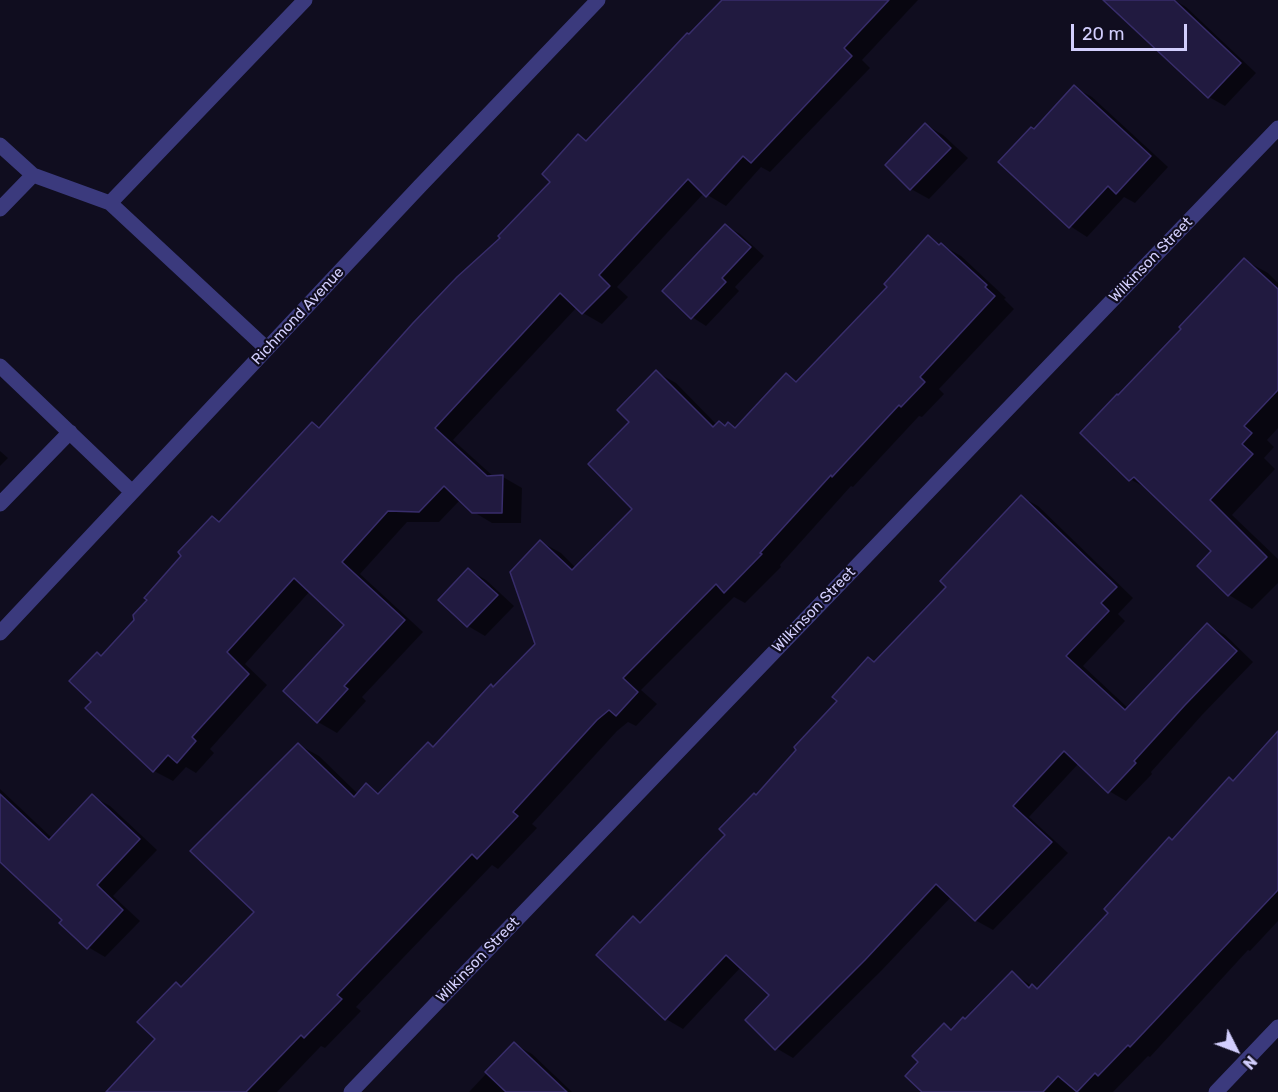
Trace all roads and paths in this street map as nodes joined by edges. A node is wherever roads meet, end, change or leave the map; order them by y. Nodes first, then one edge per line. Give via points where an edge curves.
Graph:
1 (306, 0) edge
2 (598, 0) edge
3 (1278, 128) edge
4 (0, 145) edge
5 (33, 175) junction
6 (110, 202) junction
7 (0, 209) edge
8 (267, 349) junction
9 (0, 366) edge
10 (70, 432) junction
11 (132, 492) junction
12 (0, 504) edge
13 (0, 633) edge
14 (1278, 1027) edge
15 (351, 1092) edge
16 (1216, 1092) edge

1 - 6 street
2 - 8 street, Richmond Avenue
3 - 15 street, Wilkinson Street
4 - 5 street
5 - 6 street
5 - 7 street
6 - 8 street
8 - 11 street, Richmond Avenue
9 - 10 street
10 - 11 street
10 - 12 street
11 - 13 street, Richmond Avenue
14 - 16 street

